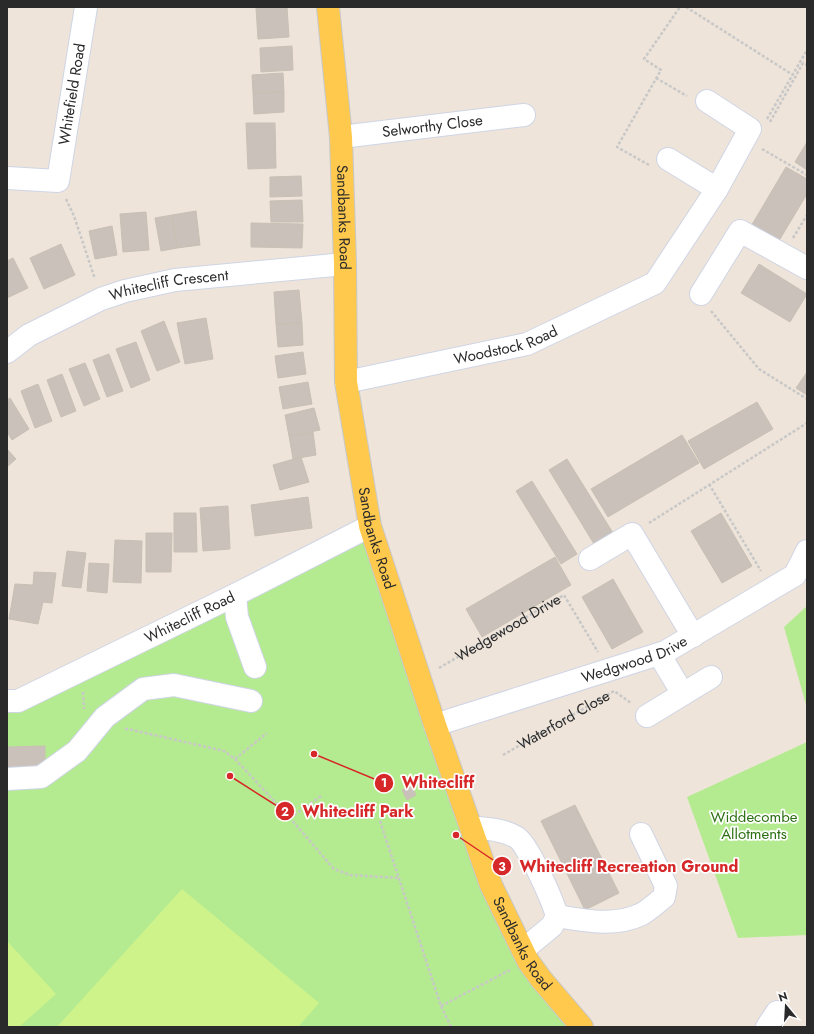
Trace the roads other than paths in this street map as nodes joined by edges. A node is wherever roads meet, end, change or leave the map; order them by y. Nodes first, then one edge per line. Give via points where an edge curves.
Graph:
1 (86, 7) edge
2 (328, 7) edge
3 (707, 101) road end
4 (524, 115) dead end
5 (341, 137) junction
6 (668, 159) road end
7 (7, 178) edge
8 (717, 189) junction
9 (345, 264) junction
10 (807, 268) edge
11 (701, 294) road end
12 (7, 352) edge
13 (346, 382) junction
14 (370, 526) junction
15 (807, 551) edge
16 (590, 559) dead end
17 (235, 595) junction
18 (694, 636) junction
19 (659, 654) junction
20 (254, 667) dead end
21 (711, 677) dead end
22 (682, 694) junction
23 (251, 701) dead end
24 (7, 702) edge
25 (647, 716) road end
26 (435, 725) junction
27 (7, 779) edge
28 (471, 827) junction
29 (641, 834) dead end
30 (557, 916) junction
31 (526, 956) junction
32 (582, 1027) edge

1 - 7 street, Whitefield Road via 58,182
2 - 5 main road, Sandbanks Road
3 - 8 street via 753,137
4 - 5 street, Selworthy Close
5 - 9 main road, Sandbanks Road
6 - 8 street
8 - 13 street, Woodstock Road via 655,283 527,344
9 - 12 street, Whitecliff Crescent via 175,280 125,291 101,299 29,335
9 - 13 main road, Sandbanks Road
10 - 11 street via 740,231
13 - 14 main road, Sandbanks Road
14 - 17 street, Whitecliff Road
14 - 26 main road, Sandbanks Road
15 - 18 street, Wedgwood Drive via 795,575
16 - 18 street via 632,534
17 - 20 street via 237,617
17 - 24 street, Whitecliff Road via 18,701
18 - 19 street, Wedgwood Drive
19 - 22 street
19 - 26 street, Wedgwood Drive
21 - 22 street
22 - 25 street
23 - 27 street via 174,685 143,689 105,717 77,752 41,777
26 - 28 main road, Sandbanks Road
28 - 30 street via 510,833 518,838 529,854 553,902
28 - 31 main road, Sandbanks Road via 491,885
29 - 30 street via 666,886 664,897 643,913 629,919 607,923
30 - 31 street via 552,926
31 - 32 main road, Sandbanks Road via 540,979

